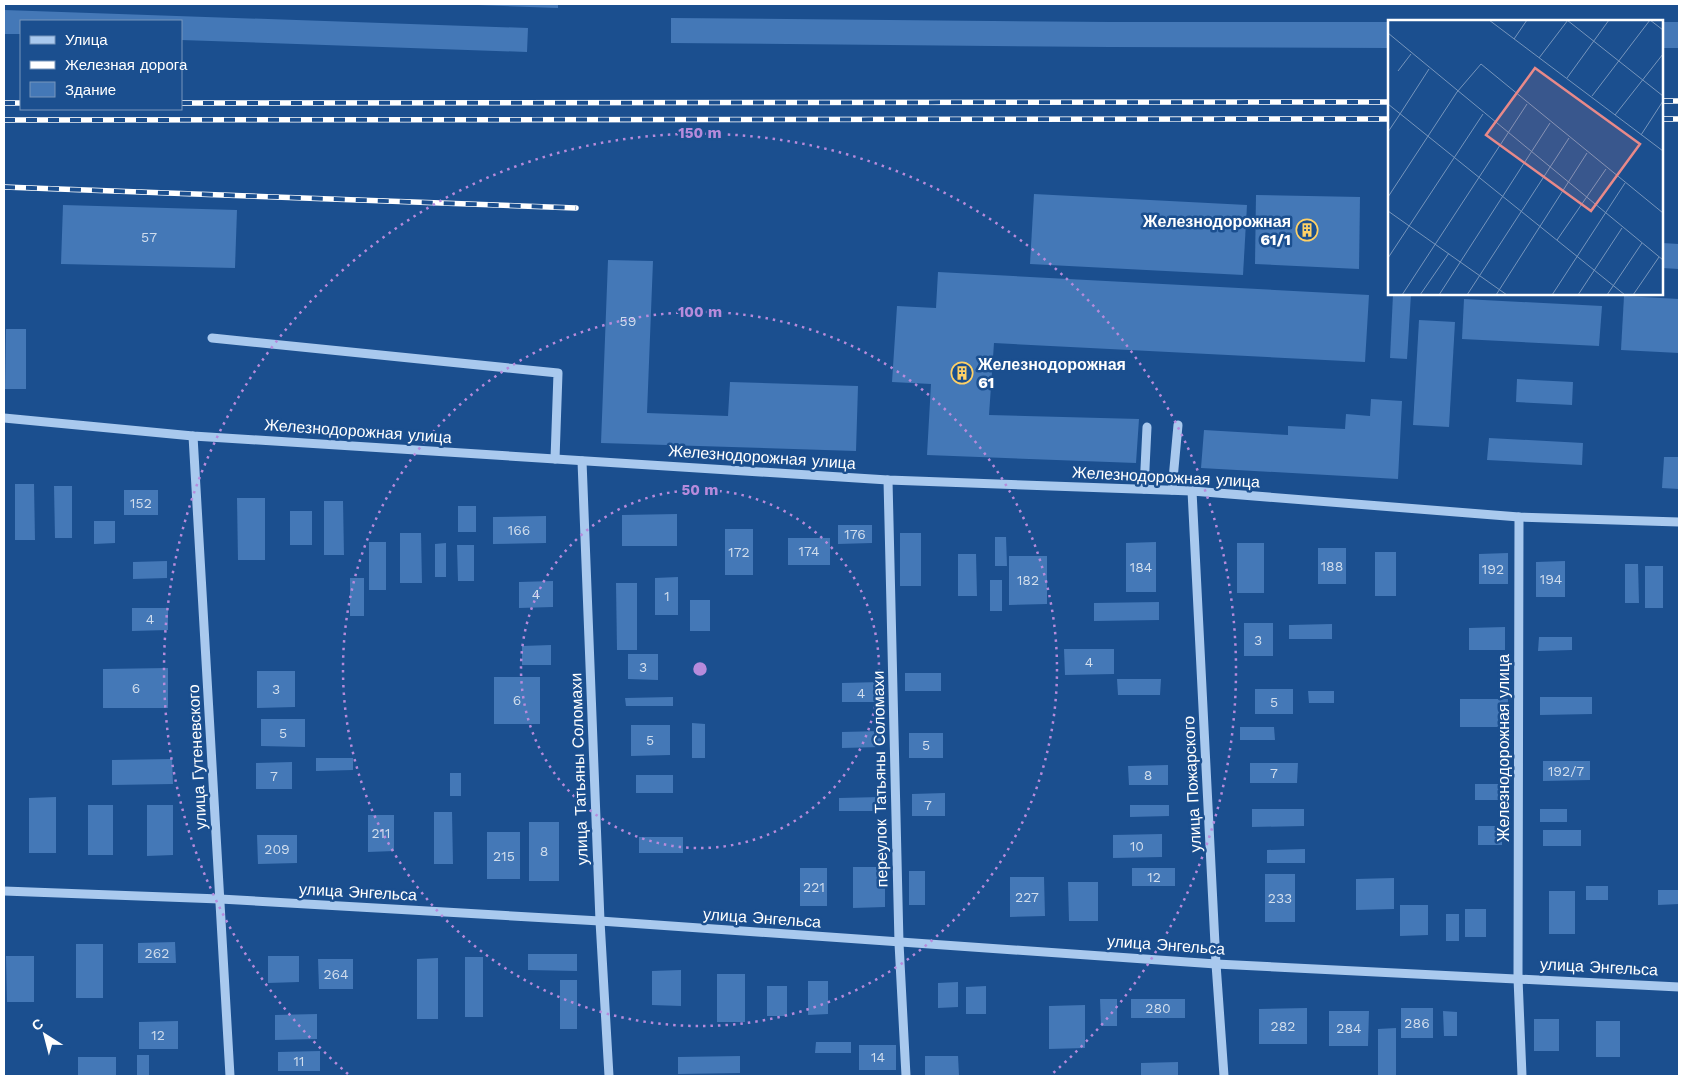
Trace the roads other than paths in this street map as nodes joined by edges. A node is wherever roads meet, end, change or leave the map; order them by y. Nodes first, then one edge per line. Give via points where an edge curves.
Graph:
1 (212, 338) dead end
2 (4, 418) edge
3 (1178, 425) dead end
4 (1147, 426) dead end
5 (193, 436) junction
6 (555, 459) junction
7 (582, 460) junction
8 (888, 480) junction
9 (1144, 489) junction
10 (1172, 490) junction
11 (1192, 491) junction
12 (1519, 518) junction
13 (1679, 522) edge
14 (4, 891) edge
15 (220, 899) junction
16 (600, 921) junction
17 (899, 943) junction
18 (1216, 964) junction
19 (1518, 978) junction
20 (1679, 987) edge
21 (230, 1076) edge
22 (609, 1076) edge
23 (906, 1076) edge
24 (1224, 1076) edge
25 (1522, 1076) edge

1 - 6 street via 558,373
2 - 5 street, Железнодорожная улица
3 - 10 street
4 - 9 street
5 - 6 street, Железнодорожная улица
5 - 15 street, улица Гутеневского
6 - 7 street, Железнодорожная улица
7 - 8 street, Железнодорожная улица
7 - 16 street, улица Татьяны Соломахи
8 - 9 street, Железнодорожная улица
8 - 17 street, переулок Татьяны Соломахи
9 - 10 street, Железнодорожная улица
10 - 11 street, Железнодорожная улица
11 - 12 street, Железнодорожная улица
11 - 18 street, улица Пожарского
12 - 13 street, Железнодорожная улица
12 - 19 street, Железнодорожная улица
14 - 15 street, улица Энгельса
15 - 16 street, улица Энгельса
15 - 21 street, улица Гутеневского
16 - 17 street, улица Энгельса
16 - 22 street, улица Татьяны Соломахи
17 - 18 street, улица Энгельса
17 - 23 street, переулок Татьяны Соломахи
18 - 19 street, улица Энгельса
18 - 24 street, улица Пожарского
19 - 20 street, улица Энгельса
19 - 25 street, улица Энгельса

